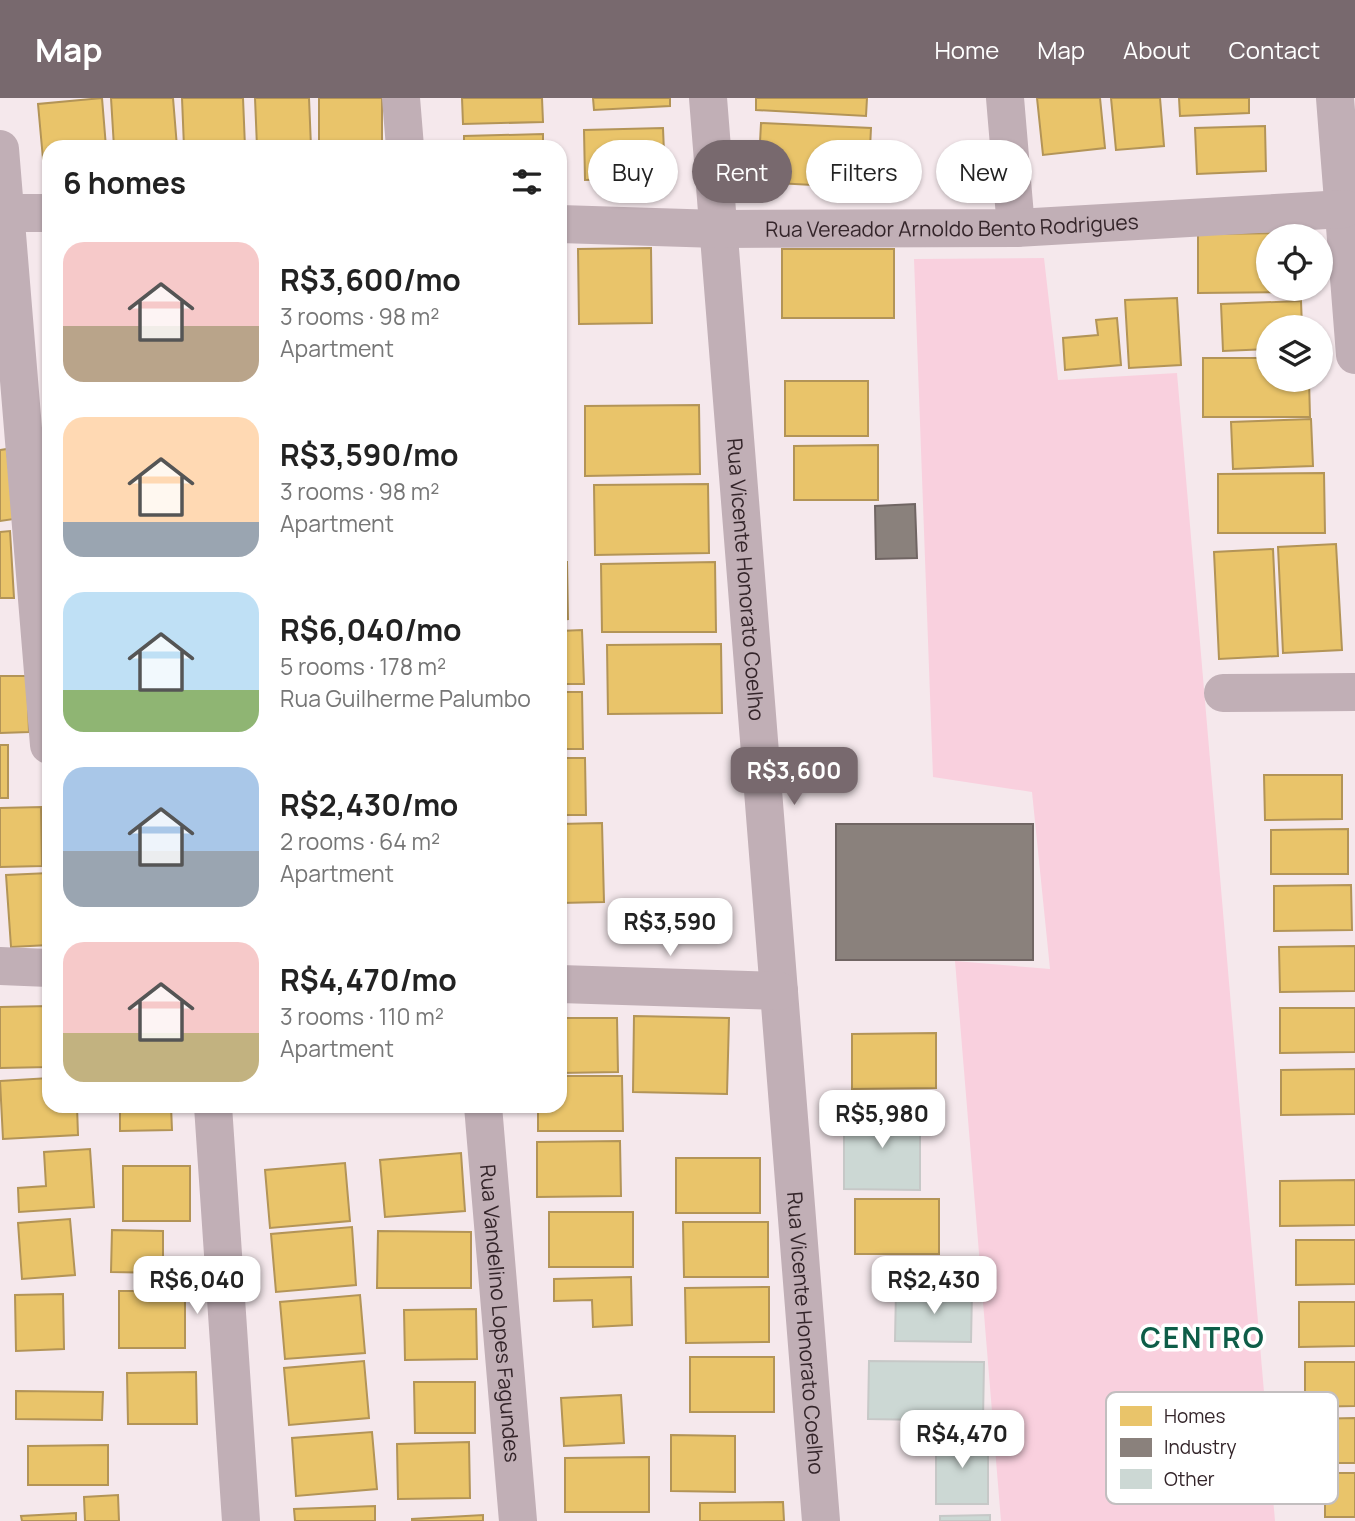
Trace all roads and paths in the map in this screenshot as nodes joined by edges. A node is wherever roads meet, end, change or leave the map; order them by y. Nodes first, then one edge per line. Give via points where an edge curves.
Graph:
1 (401, 98) edge
2 (708, 98) edge
3 (1005, 98) edge
4 (1335, 98) edge
5 (404, 140) edge
6 (0, 149) edge
7 (1344, 209) junction
8 (3, 213) edge
9 (42, 213) edge
10 (567, 224) edge
11 (1016, 228) junction
12 (718, 229) junction
13 (1355, 355) edge
14 (42, 644) edge
15 (1355, 692) edge
16 (1223, 693) dead end
17 (0, 966) edge
18 (42, 968) edge
19 (567, 984) edge
20 (779, 991) junction
21 (212, 1113) edge
22 (484, 1113) edge
23 (241, 1521) edge
24 (518, 1521) edge
25 (821, 1521) edge

1 - 5 street
2 - 12 street, Rua Vicente Honorato Coelho
3 - 11 street
4 - 7 street
6 - 8 street
7 - 11 street, Rua Vereador Arnoldo Bento Rodrigues
7 - 13 street
8 - 9 street
8 - 14 street
10 - 12 street, Rua Vereador Arnoldo Bento Rodrigues
11 - 12 street, Rua Vereador Arnoldo Bento Rodrigues
12 - 20 street, Rua Vicente Honorato Coelho
15 - 16 street
17 - 18 street
19 - 20 street
20 - 25 street, Rua Vicente Honorato Coelho
21 - 23 street
22 - 24 street, Rua Vandelino Lopes Fagundes

